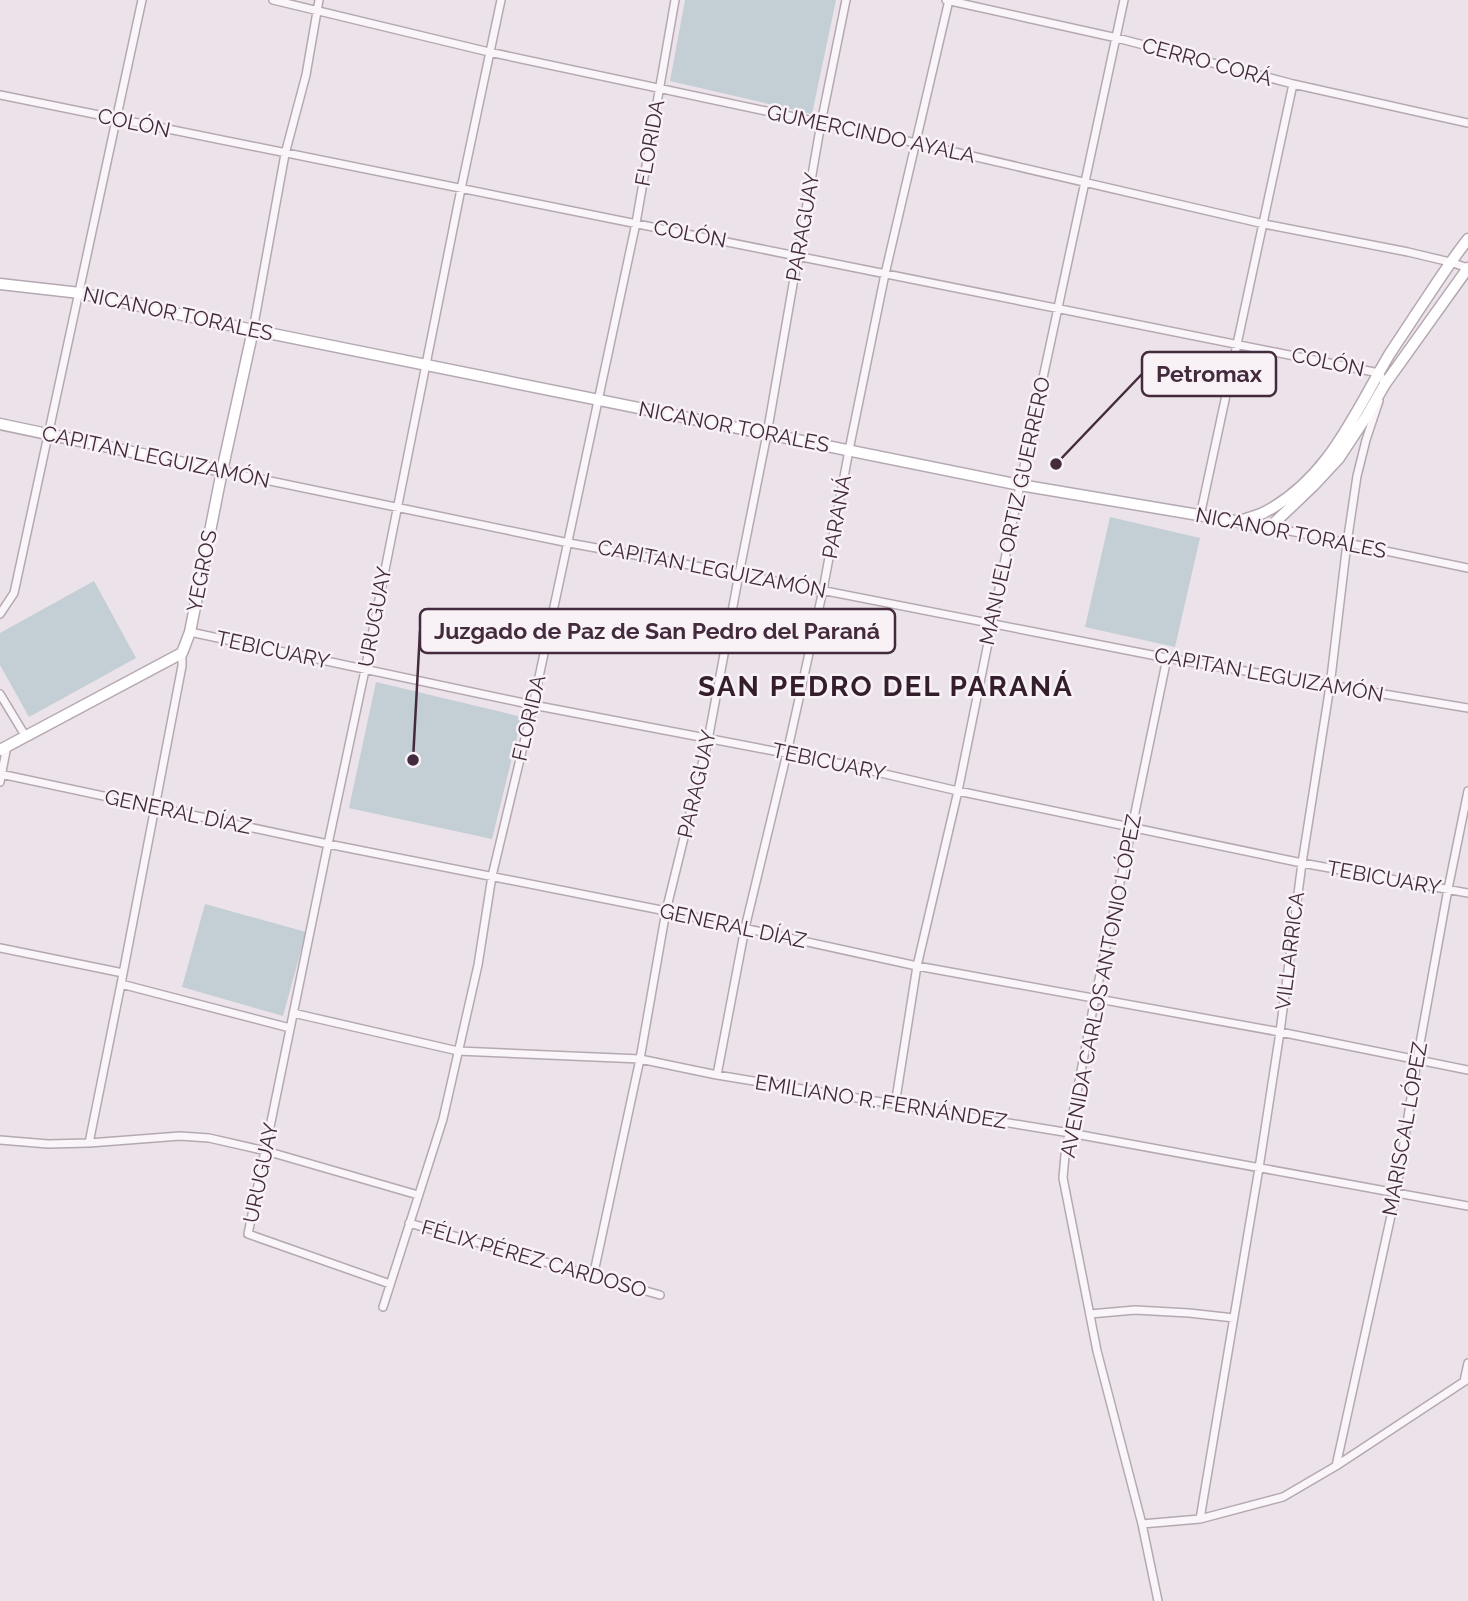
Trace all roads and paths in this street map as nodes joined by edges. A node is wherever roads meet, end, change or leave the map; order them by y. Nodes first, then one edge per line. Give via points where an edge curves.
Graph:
1 (142, 0) edge
2 (273, 0) edge
3 (319, 0) edge
4 (502, 0) edge
5 (675, 0) edge
6 (846, 0) edge
7 (948, 0) edge
8 (1124, 0) edge
9 (318, 10) junction
10 (1117, 38) junction
11 (489, 52) junction
12 (1293, 84) junction
13 (660, 89) junction
14 (0, 95) edge
15 (116, 119) junction
16 (821, 123) junction
17 (1468, 123) edge
18 (916, 143) junction
19 (285, 154) junction
20 (1085, 182) junction
21 (461, 189) junction
22 (636, 223) junction
23 (1264, 224) junction
24 (1468, 239) edge
25 (797, 255) junction
26 (1450, 262) junction
27 (1468, 268) edge
28 (886, 274) junction
29 (0, 284) edge
30 (80, 293) junction
31 (1058, 307) junction
32 (253, 330) junction
33 (1238, 344) junction
34 (427, 365) junction
35 (1379, 373) junction
36 (1385, 384) junction
37 (599, 400) junction
38 (0, 424) edge
39 (48, 434) junction
40 (767, 434) junction
41 (849, 450) junction
42 (222, 471) junction
43 (1020, 485) junction
44 (397, 509) junction
45 (1200, 516) junction
46 (1234, 522) junction
47 (1270, 527) junction
48 (1347, 542) junction
49 (569, 543) junction
50 (1468, 568) edge
51 (739, 574) junction
52 (823, 590) junction
53 (0, 614) edge
54 (992, 623) junction
55 (190, 632) junction
56 (182, 653) junction
57 (1167, 658) junction
58 (365, 670) junction
59 (1330, 685) junction
60 (0, 694) edge
61 (533, 705) junction
62 (1468, 708) edge
63 (26, 737) junction
64 (708, 740) junction
65 (4, 748) edge
66 (787, 753) junction
67 (1, 777) edge
68 (958, 791) junction
69 (1468, 791) edge
70 (154, 807) junction
71 (1132, 827) junction
72 (328, 844) junction
73 (1302, 863) junction
74 (492, 876) junction
75 (1448, 889) junction
76 (1468, 893) edge
77 (666, 911) junction
78 (745, 928) junction
79 (0, 948) edge
80 (917, 966) junction
81 (123, 974) junction
82 (121, 984) junction
83 (1095, 998) junction
84 (293, 1013) junction
85 (290, 1028) junction
86 (1280, 1032) junction
87 (458, 1051) junction
88 (640, 1059) junction
89 (1417, 1060) junction
90 (1468, 1070) edge
91 (717, 1075) junction
92 (895, 1105) junction
93 (1070, 1133) junction
94 (0, 1140) edge
95 (89, 1143) junction
96 (266, 1151) junction
97 (1259, 1168) junction
98 (1396, 1193) junction
99 (418, 1195) junction
100 (1468, 1206) edge
101 (409, 1223) junction
102 (593, 1277) junction
103 (390, 1284) junction
104 (660, 1295) dead end
105 (383, 1307) dead end
106 (1090, 1314) junction
107 (1234, 1318) junction
108 (1468, 1363) edge
109 (1466, 1380) edge
110 (1336, 1466) junction
111 (1200, 1519) junction
112 (1142, 1524) junction
113 (1158, 1601) edge

1 - 15 street
2 - 9 street, GUMERCINDO AYALA
3 - 9 street, YEGROS
4 - 11 street, URUGUAY
5 - 13 street, FLORIDA
6 - 16 street, PARAGUAY
7 - 10 street, CERRO CORÁ
7 - 18 street, PARANÁ
8 - 10 street, MANUEL ORTIZ GUERRERO
9 - 11 street, GUMERCINDO AYALA
9 - 19 street, YEGROS
10 - 12 street, CERRO CORÁ
10 - 20 street, MANUEL ORTIZ GUERRERO
11 - 13 street, GUMERCINDO AYALA
11 - 21 street, URUGUAY
12 - 17 street, CERRO CORÁ
12 - 23 street
13 - 16 street, GUMERCINDO AYALA
13 - 22 street, FLORIDA
14 - 15 street, COLÓN
15 - 19 street, COLÓN
15 - 30 street
16 - 18 street, GUMERCINDO AYALA
16 - 25 street, PARAGUAY
18 - 20 street, GUMERCINDO AYALA
18 - 28 street, PARANÁ
19 - 21 street, COLÓN
19 - 32 street, YEGROS
20 - 23 street, GUMERCINDO AYALA
20 - 31 street, MANUEL ORTIZ GUERRERO
21 - 22 street, COLÓN
21 - 34 street, URUGUAY
22 - 25 street, COLÓN
22 - 37 street, FLORIDA
23 - 26 street, GUMERCINDO AYALA
23 - 33 street
24 - 26 street
25 - 28 street, COLÓN
25 - 40 street, PARAGUAY
26 - 27 street, GUMERCINDO AYALA
26 - 35 street
27 - 36 street, VILLARRICA
28 - 31 street, COLÓN
28 - 41 street, PARANÁ
29 - 30 street, NICANOR TORALES
30 - 32 street, NICANOR TORALES
30 - 39 street
31 - 33 street, COLÓN
31 - 43 street, MANUEL ORTIZ GUERRERO
32 - 34 street, NICANOR TORALES
32 - 42 street, YEGROS
33 - 35 street, COLÓN
33 - 45 street
34 - 37 street, NICANOR TORALES
34 - 44 street, URUGUAY
35 - 36 street
35 - 46 street via 1332,454 1313,476 1263,513
36 - 47 street, VILLARRICA via 1339,458
36 - 48 street, VILLARRICA via 1361,457
37 - 40 street, NICANOR TORALES
37 - 49 street, FLORIDA
38 - 39 street, CAPITAN LEGUIZAMÓN
39 - 42 street, CAPITAN LEGUIZAMÓN
39 - 53 street via 14,593
40 - 41 street, NICANOR TORALES
40 - 51 street, PARAGUAY
41 - 43 street, NICANOR TORALES
41 - 52 street, PARANÁ
42 - 44 street, CAPITAN LEGUIZAMÓN
42 - 55 street, YEGROS
43 - 45 street, NICANOR TORALES
43 - 54 street, MANUEL ORTIZ GUERRERO
44 - 49 street, CAPITAN LEGUIZAMÓN
44 - 58 street, URUGUAY
45 - 46 street, NICANOR TORALES
46 - 47 street, NICANOR TORALES
47 - 48 street, NICANOR TORALES
48 - 50 street, NICANOR TORALES
48 - 59 street, VILLARRICA
49 - 51 street, CAPITAN LEGUIZAMÓN
49 - 61 street, FLORIDA
51 - 52 street, CAPITAN LEGUIZAMÓN
51 - 64 street, PARAGUAY
52 - 54 street, CAPITAN LEGUIZAMÓN
52 - 66 street, PARANÁ
54 - 57 street, CAPITAN LEGUIZAMÓN
54 - 68 street, MANUEL ORTIZ GUERRERO
55 - 56 street, YEGROS
55 - 58 street, TEBICUARY
56 - 63 street
56 - 70 street, YEGROS
57 - 59 street, CAPITAN LEGUIZAMÓN
57 - 71 street, AVENIDA CARLOS ANTONIO LÓPEZ
58 - 61 street, TEBICUARY
58 - 72 street, URUGUAY
59 - 62 street, CAPITAN LEGUIZAMÓN
59 - 73 street, VILLARRICA
60 - 63 street
61 - 64 street, TEBICUARY
61 - 74 street, FLORIDA
63 - 65 street
64 - 66 street, TEBICUARY
64 - 77 street, PARAGUAY
65 - 67 street
66 - 68 street, TEBICUARY
66 - 78 street, PARANÁ
67 - 70 street, GENERAL DÍAZ
68 - 71 street, TEBICUARY
68 - 80 street, MANUEL ORTIZ GUERRERO
69 - 75 street, MARISCAL LÓPEZ
70 - 72 street, GENERAL DÍAZ
70 - 81 street, YEGROS
71 - 73 street, TEBICUARY
71 - 83 street, AVENIDA CARLOS ANTONIO LÓPEZ
72 - 74 street, GENERAL DÍAZ
72 - 84 street, URUGUAY
73 - 75 street, TEBICUARY
73 - 86 street, VILLARRICA
74 - 77 street, GENERAL DÍAZ
74 - 87 street, FLORIDA
75 - 76 street, TEBICUARY
75 - 89 street, MARISCAL LÓPEZ
77 - 78 street, GENERAL DÍAZ
77 - 88 street, PARAGUAY
78 - 80 street, GENERAL DÍAZ
78 - 91 street, PARANÁ
79 - 81 street
80 - 83 street, GENERAL DÍAZ
80 - 92 street, MANUEL ORTIZ GUERRERO
81 - 82 street, YEGROS
82 - 85 street
82 - 95 street, YEGROS
83 - 86 street, GENERAL DÍAZ
83 - 93 street, AVENIDA CARLOS ANTONIO LÓPEZ
84 - 85 street, URUGUAY
84 - 87 street, EMILIANO R. FERNÁNDEZ
85 - 96 street, URUGUAY
86 - 89 street, GENERAL DÍAZ
86 - 97 street, VILLARRICA
87 - 88 street, EMILIANO R. FERNÁNDEZ
87 - 99 street, FLORIDA via 443,1119
88 - 91 street, EMILIANO R. FERNÁNDEZ
88 - 102 street, PARAGUAY
89 - 90 street, GENERAL DÍAZ
89 - 98 street, MARISCAL LÓPEZ
91 - 92 street, EMILIANO R. FERNÁNDEZ
92 - 93 street, EMILIANO R. FERNÁNDEZ
93 - 97 street, EMILIANO R. FERNÁNDEZ
93 - 106 street, AVENIDA CARLOS ANTONIO LÓPEZ via 1063,1178
94 - 95 street, FÉLIX PÉREZ CARDOSO
95 - 96 street, FÉLIX PÉREZ CARDOSO via 180,1136
96 - 99 street, FÉLIX PÉREZ CARDOSO
96 - 103 street, URUGUAY via 248,1234
97 - 98 street, EMILIANO R. FERNÁNDEZ
97 - 107 street, VILLARRICA
98 - 100 street, EMILIANO R. FERNÁNDEZ
98 - 110 street, MARISCAL LÓPEZ
99 - 101 street, FLORIDA
101 - 102 street, FÉLIX PÉREZ CARDOSO
101 - 103 street, FLORIDA
102 - 104 street, FÉLIX PÉREZ CARDOSO
103 - 105 street, FLORIDA
106 - 107 street via 1135,1310
106 - 112 street, AVENIDA CARLOS ANTONIO LÓPEZ
107 - 111 street, VILLARRICA
108 - 109 street
109 - 110 street
110 - 111 street via 1283,1497
111 - 112 street
112 - 113 street, AVENIDA CARLOS ANTONIO LÓPEZ

